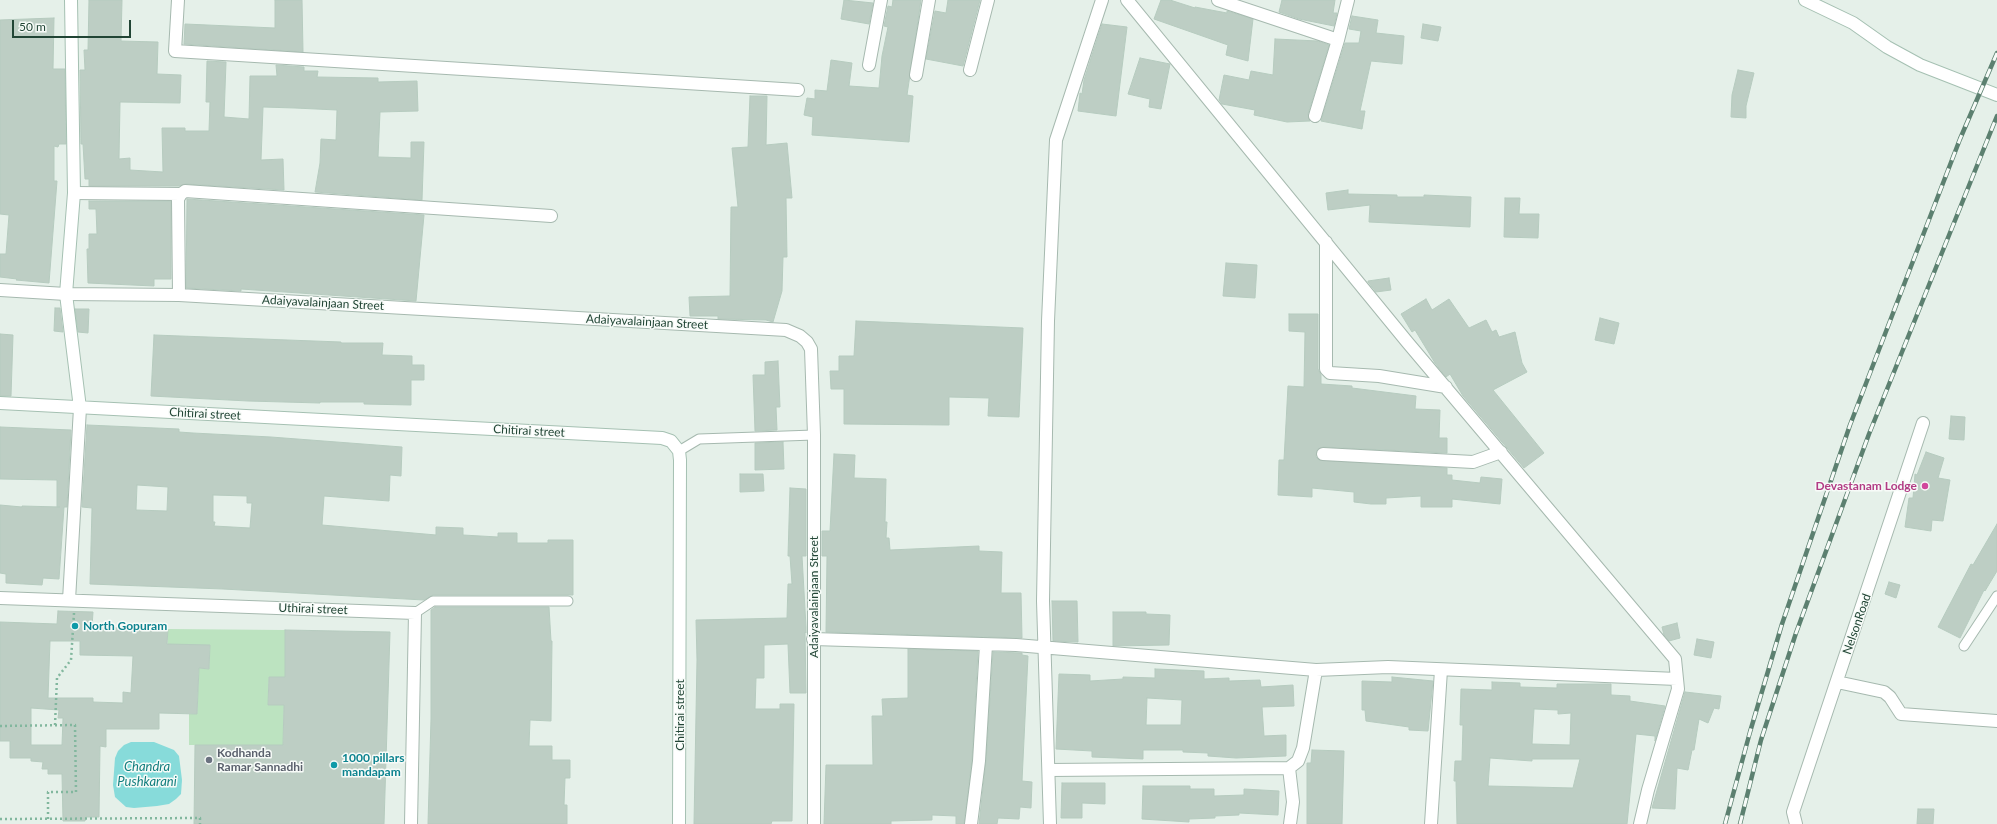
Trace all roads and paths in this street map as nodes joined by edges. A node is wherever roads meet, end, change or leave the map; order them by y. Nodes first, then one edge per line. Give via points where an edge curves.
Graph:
1 (71, 0) edge
2 (178, 0) edge
3 (881, 0) edge
4 (929, 0) edge
5 (988, 0) edge
6 (1102, 0) edge
7 (1127, 0) edge
8 (1218, 0) edge
9 (1348, 0) edge
10 (1805, 0) edge
11 (1338, 40) junction
12 (869, 65) dead end
13 (970, 70) dead end
14 (916, 75) dead end
15 (798, 90) dead end
16 (1997, 95) edge
17 (1315, 116) dead end
18 (74, 193) junction
19 (180, 194) junction
20 (551, 216) dead end
21 (1326, 242) junction
22 (0, 290) edge
23 (66, 294) junction
24 (179, 295) junction
25 (1446, 387) junction
26 (0, 403) edge
27 (80, 408) junction
28 (1923, 423) dead end
29 (814, 435) junction
30 (679, 451) junction
31 (1500, 452) junction
32 (1323, 454) dead end
33 (1997, 596) edge
34 (0, 598) edge
35 (72, 600) junction
36 (568, 601) dead end
37 (414, 613) junction
38 (813, 639) junction
39 (986, 645) junction
40 (1964, 646) dead end
41 (1045, 647) junction
42 (1316, 670) junction
43 (1441, 670) junction
44 (1677, 679) junction
45 (1837, 682) junction
46 (1997, 721) edge
47 (0, 726) edge
48 (55, 726) junction
49 (1289, 768) junction
50 (1049, 770) junction
51 (0, 819) edge
52 (48, 819) junction
53 (200, 824) edge
54 (411, 824) edge
55 (679, 824) edge
56 (814, 824) edge
57 (971, 824) edge
58 (1050, 824) edge
59 (1290, 824) edge
60 (1430, 824) edge
61 (1640, 824) edge
62 (1796, 824) edge

1 - 18 street
2 - 15 street via 175,51
3 - 12 street
4 - 14 street
5 - 13 street
6 - 41 street via 1056,140 1048,329 1043,601
7 - 21 street
8 - 11 street
9 - 11 street
10 - 16 street via 1853,23 1887,47 1920,65
11 - 17 street
18 - 19 street
18 - 23 street
19 - 20 street via 189,191
19 - 24 street
21 - 25 street
21 - 25 street via 1326,369 1330,373 1379,376
22 - 23 street, Adaiyavalainjaan Street
23 - 24 street, Adaiyavalainjaan Street
23 - 27 street
24 - 29 street, Adaiyavalainjaan Street via 790,331 804,339 810,349
25 - 31 street
26 - 27 street, Chitirai street
27 - 30 street, Chitirai street via 662,438 673,443
27 - 35 street
28 - 45 street, NelsonRoad
29 - 30 lane via 699,439
29 - 38 street, Adaiyavalainjaan Street
30 - 55 street, Chitirai street
31 - 32 street via 1473,462
31 - 44 street via 1674,659
33 - 40 lane
34 - 35 street, Uthirai street
35 - 37 street, Uthirai street
35 - 48 path via 72,660 57,678
36 - 37 lane via 434,601
37 - 54 street
38 - 39 street
38 - 56 street, Adaiyavalainjaan Street
39 - 41 street
39 - 57 street via 979,762
41 - 42 street
41 - 50 street
42 - 43 street via 1388,667
42 - 49 street via 1303,748 1298,761
43 - 44 street
43 - 60 street
44 - 61 street via 1678,690
45 - 46 street via 1884,692 1901,714
45 - 62 street, NelsonRoad via 1793,812
47 - 48 path
48 - 52 path via 75,726 76,792 48,792
49 - 50 street
49 - 59 street via 1293,802
50 - 58 street
51 - 52 path
52 - 53 path via 200,818

